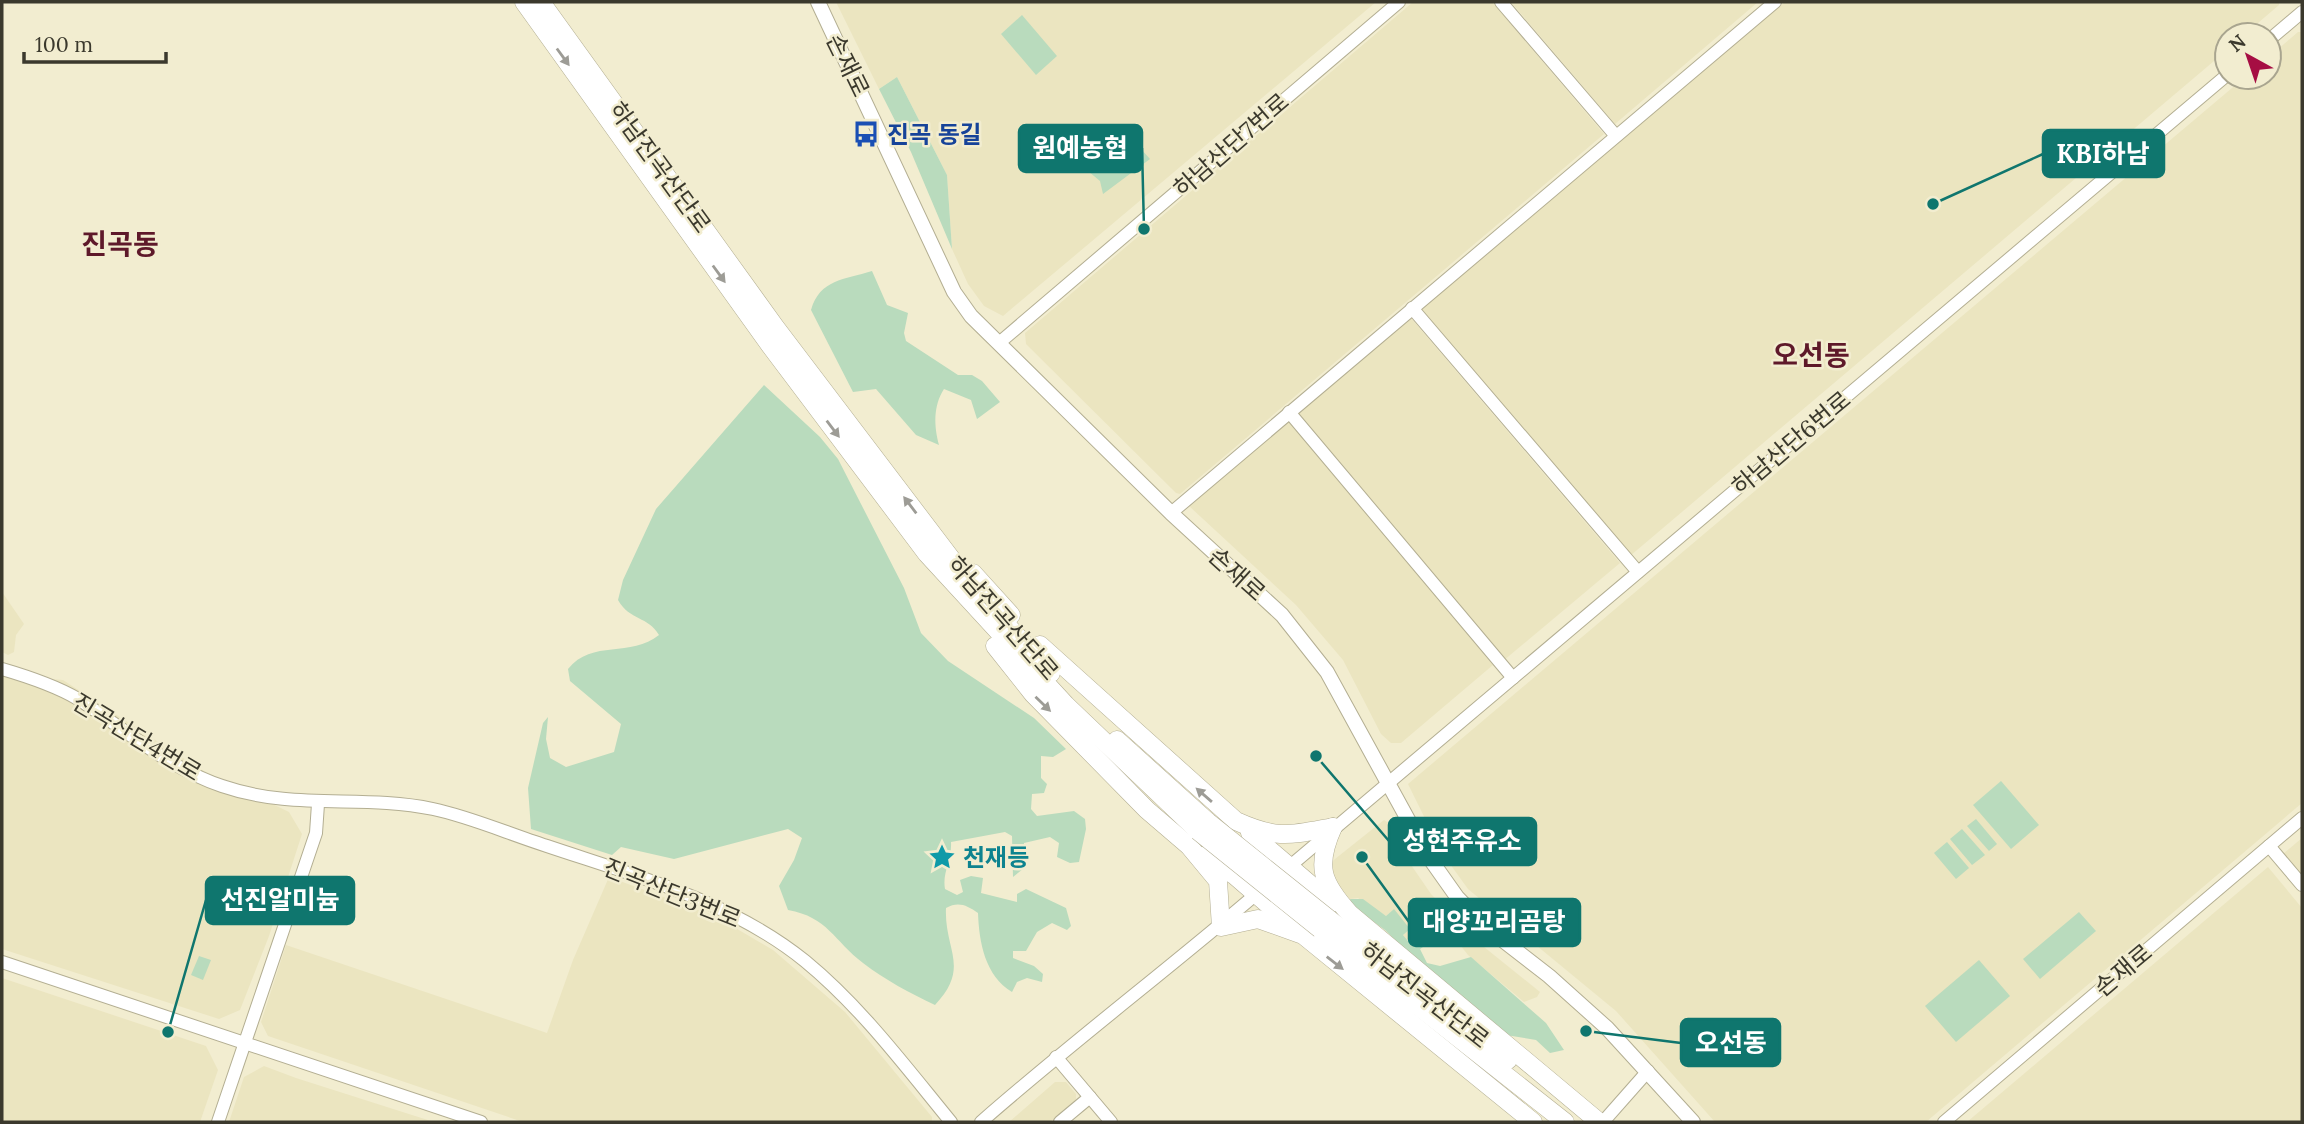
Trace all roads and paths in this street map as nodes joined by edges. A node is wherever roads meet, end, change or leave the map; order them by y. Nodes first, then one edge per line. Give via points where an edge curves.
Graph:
1 (524, 2) edge
2 (541, 2) edge
3 (818, 2) edge
4 (1399, 2) edge
5 (1501, 2) edge
6 (1775, 2) edge
7 (2302, 12) edge
8 (2283, 28) edge
9 (2213, 87) edge
10 (611, 112) junction
11 (1616, 136) junction
12 (1412, 308) junction
13 (999, 343) junction
14 (1289, 412) junction
15 (1171, 513) junction
16 (932, 548) junction
17 (1638, 572) junction
18 (2, 668) edge
19 (1513, 678) junction
20 (1388, 783) junction
21 (318, 804) junction
22 (2302, 818) edge
23 (1236, 821) junction
24 (1333, 827) junction
25 (1198, 833) junction
26 (2269, 846) junction
27 (1290, 865) junction
28 (2302, 885) edge
29 (1256, 894) junction
30 (1350, 914) junction
31 (1221, 927) junction
32 (1317, 928) junction
33 (2, 962) edge
34 (244, 1042) junction
35 (1056, 1057) junction
36 (1648, 1071) junction
37 (1090, 1097) junction
38 (1566, 1111) edge
39 (218, 1122) edge
40 (481, 1122) edge
41 (951, 1122) edge
42 (981, 1122) edge
43 (1060, 1122) edge
44 (1111, 1122) edge
45 (1533, 1122) edge
46 (1583, 1122) edge
47 (1601, 1122) edge
48 (1693, 1122) edge
49 (1944, 1122) edge

1 -> 10 highway
2 - 10 highway, 하남진곡산단로
3 - 13 main road, 손재로 via 954,292
4 - 13 street, 하남산단7번로
5 - 11 street
6 - 11 street
7 - 8 street
9 - 17 street, 하남산단6번로
10 - 16 highway, 하남진곡산단로
11 - 12 street
12 - 14 street
12 - 17 street
13 - 15 main road, 손재로
14 - 15 street
14 - 19 street
15 - 20 main road, 손재로 via 1282,615 1307,644
23 -> 16 highway via 1099,701 969,568
16 - 25 highway, 하남진곡산단로 via 1066,705
17 - 19 street, 하남산단6번로
18 - 21 street, 진곡산단4번로 via 75,697 157,754 203,779 248,794
19 - 20 street, 하남산단6번로
20 - 24 street, 하남산단6번로
20 - 36 main road, 손재로 via 1428,856 1457,897 1607,1028
21 - 34 street via 316,834
21 - 41 street, 진곡산단3번로 via 380,803 435,810 706,902 778,941 824,979 857,1010
22 - 26 street, 손재로
23 - 24 highway via 1281,836
23 - 27 highway
24 - 27 street, 하남산단6번로
24 - 30 highway via 1322,850 1322,867 1329,891
25 - 29 highway
25 - 31 highway via 1218,881
25 - 32 highway, 하남진곡산단로, bridge
26 - 28 street
26 - 49 street, 손재로
27 - 29 street, 하남산단6번로
27 - 30 highway
29 - 31 street
29 - 32 highway
30 - 38 highway
31 - 32 highway via 1258,919
31 - 35 street
32 - 38 highway, 하남진곡산단로
32 -> 45 highway
33 - 34 street
34 - 39 street
34 - 40 street
35 - 37 street
35 - 42 street
36 - 47 street
36 - 48 main road, 손재로
37 - 43 street
37 - 44 street
38 - 46 highway, 하남진곡산단로
38 - 47 highway

